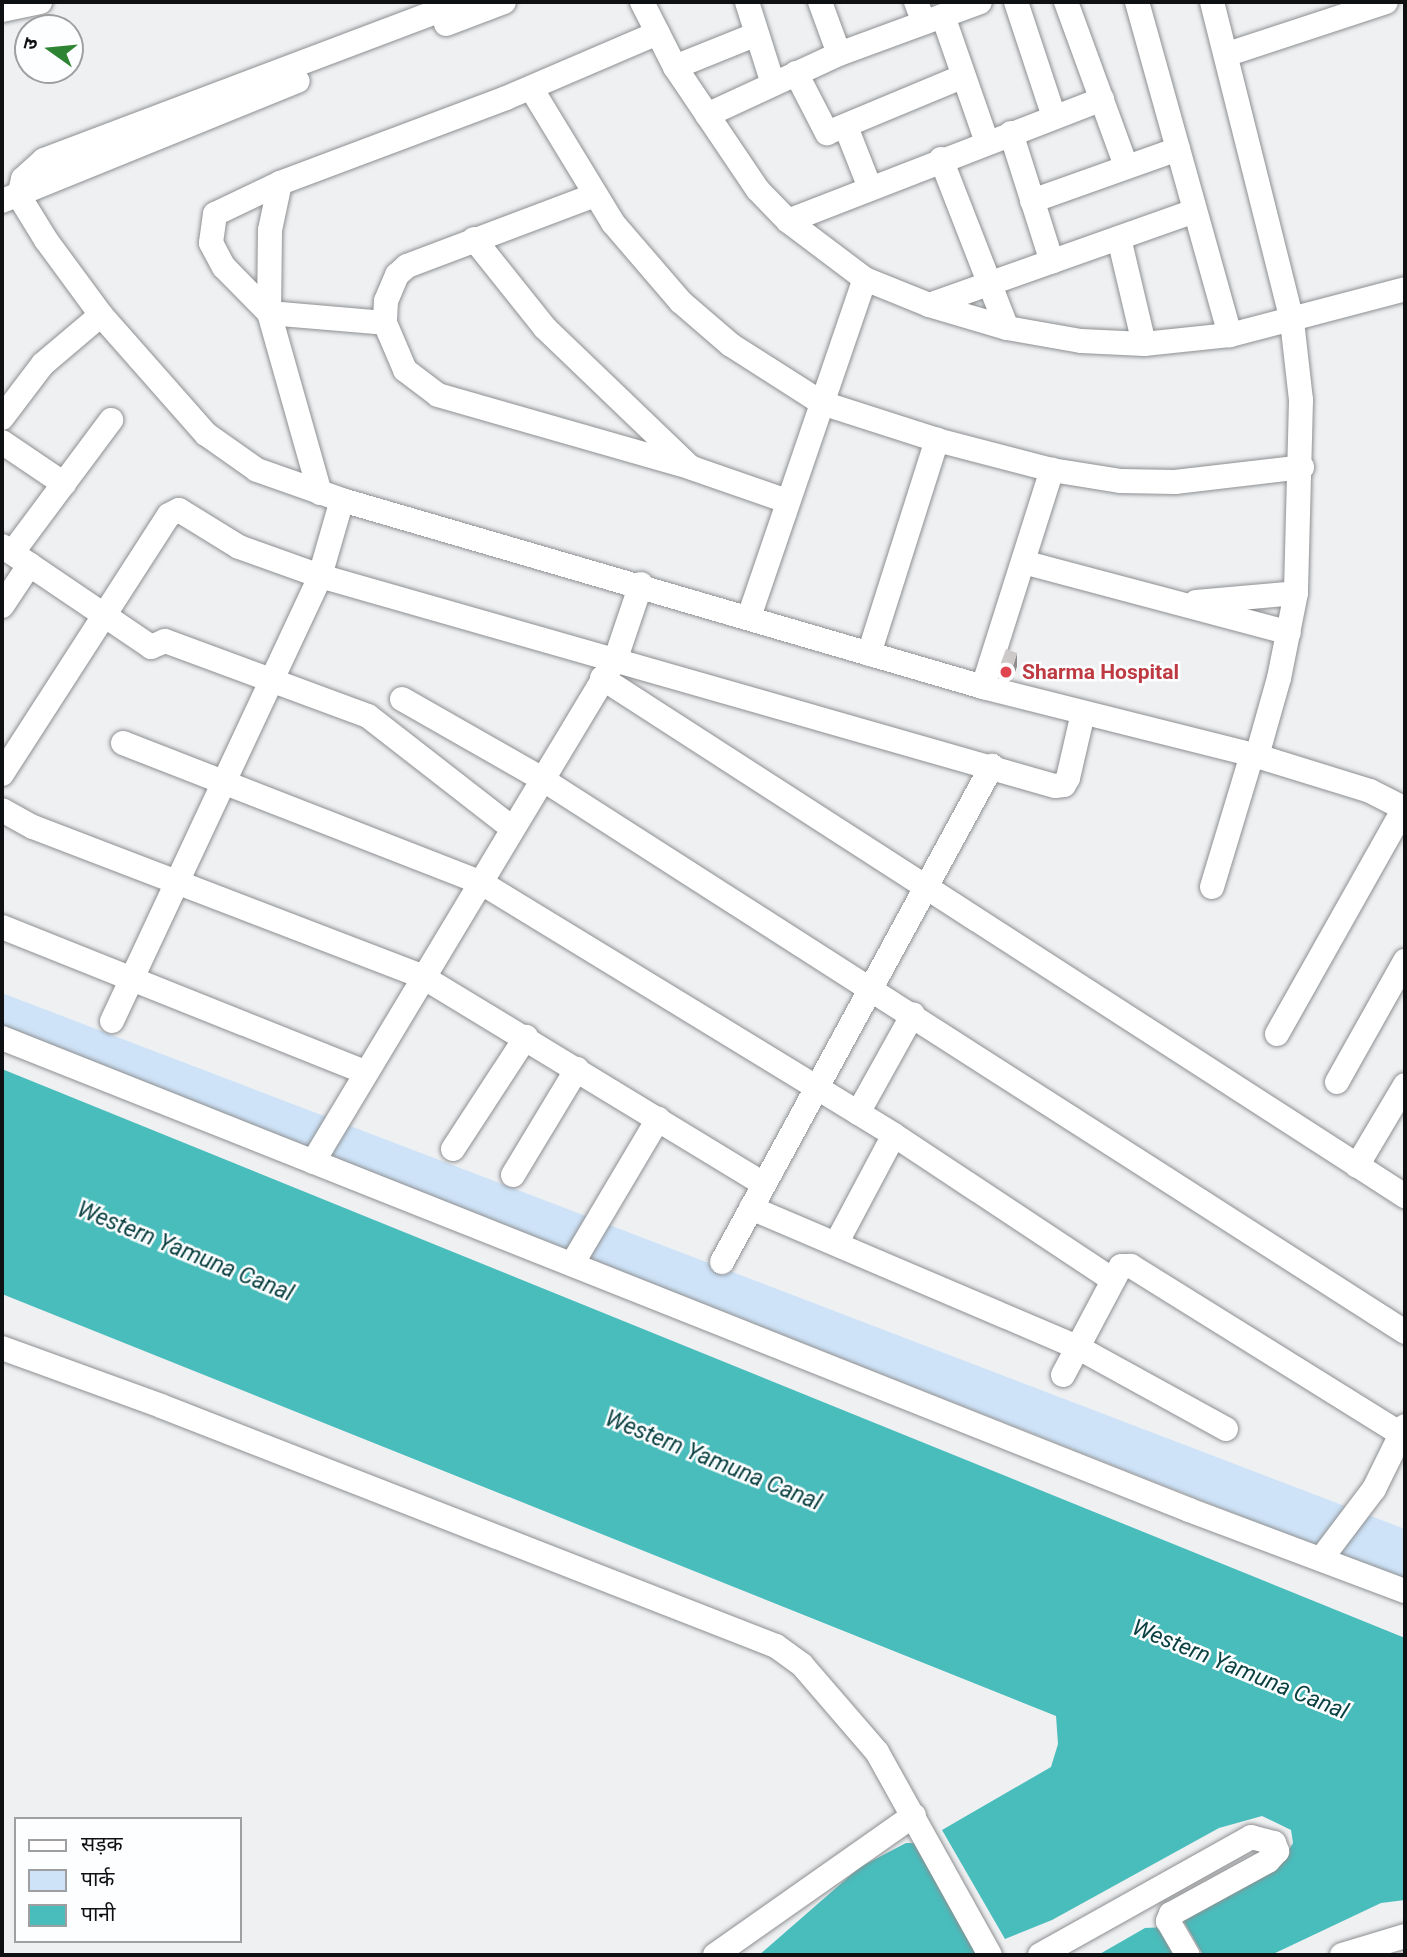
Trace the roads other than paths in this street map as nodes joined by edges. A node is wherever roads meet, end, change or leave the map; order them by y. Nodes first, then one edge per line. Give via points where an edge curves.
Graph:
1 (40, 2) edge
2 (462, 2) edge
3 (505, 2) edge
4 (642, 2) edge
5 (747, 2) edge
6 (820, 2) edge
7 (979, 2) edge
8 (1016, 2) edge
9 (1066, 2) edge
10 (1137, 2) edge
11 (1212, 2) edge
12 (1386, 2) edge
13 (2, 10) edge
14 (928, 13) edge
15 (657, 33) junction
16 (757, 34) junction
17 (839, 54) junction
18 (1228, 54) junction
19 (674, 67) junction
20 (796, 73) junction
21 (964, 76) junction
22 (773, 84) junction
23 (531, 88) junction
24 (1102, 99) junction
25 (707, 115) junction
26 (1054, 117) junction
27 (846, 127) junction
28 (1011, 133) junction
29 (987, 142) junction
30 (1178, 149) junction
31 (941, 159) junction
32 (1126, 166) junction
33 (280, 183) junction
34 (870, 188) junction
35 (595, 195) junction
36 (10, 198) edge
37 (1032, 201) junction
38 (1195, 211) junction
39 (788, 221) junction
40 (1119, 238) junction
41 (474, 239) junction
42 (1052, 262) junction
43 (865, 279) junction
44 (990, 284) junction
45 (1405, 289) edge
46 (929, 305) junction
47 (269, 313) junction
48 (101, 315) junction
49 (1292, 321) junction
50 (385, 323) junction
51 (1007, 328) junction
52 (1230, 335) junction
53 (1143, 344) junction
54 (822, 403) junction
55 (2, 418) edge
56 (111, 420) dead end
57 (937, 440) junction
58 (2, 442) edge
59 (1302, 467) junction
60 (692, 468) junction
61 (1052, 470) junction
62 (64, 484) junction
63 (331, 497) junction
64 (787, 502) junction
65 (15, 555) edge
66 (1023, 562) junction
67 (320, 576) junction
68 (641, 584) junction
69 (1296, 593) junction
70 (1177, 603) junction
71 (2, 606) edge
72 (105, 616) junction
73 (749, 617) junction
74 (1289, 633) junction
75 (869, 654) junction
76 (616, 657) junction
77 (602, 678) junction
78 (274, 680) junction
79 (983, 687) junction
80 (402, 699) dead end
81 (1083, 713) junction
82 (122, 743) dead end
83 (1254, 757) junction
84 (992, 766) junction
85 (2, 774) edge
86 (542, 779) junction
87 (223, 782) junction
88 (1405, 809) edge
89 (2, 810) edge
90 (512, 828) junction
91 (480, 882) junction
92 (177, 883) junction
93 (1212, 887) dead end
94 (925, 888) junction
95 (2, 927) edge
96 (1405, 961) edge
97 (423, 977) junction
98 (131, 980) junction
99 (869, 986) junction
100 (913, 1014) junction
101 (112, 1021) dead end
102 (1277, 1034) dead end
103 (526, 1037) junction
104 (2, 1038) edge
105 (577, 1069) junction
106 (365, 1072) junction
107 (1337, 1082) dead end
108 (1405, 1084) edge
109 (817, 1087) junction
110 (858, 1113) junction
111 (658, 1119) junction
112 (894, 1135) junction
113 (453, 1149) dead end
114 (313, 1162) junction
115 (1357, 1166) junction
116 (513, 1175) dead end
117 (764, 1184) junction
118 (1405, 1196) edge
119 (751, 1208) junction
120 (837, 1242) junction
121 (722, 1262) dead end
122 (572, 1264) junction
123 (1113, 1280) junction
124 (1405, 1332) edge
125 (1077, 1347) junction
126 (2, 1348) edge
127 (1063, 1375) dead end
128 (1226, 1429) dead end
129 (1403, 1430) edge
130 (1321, 1559) junction
131 (1405, 1591) edge
132 (919, 1825) junction
133 (1405, 1936) edge
134 (715, 1955) edge
135 (990, 1955) edge
136 (1040, 1955) edge
137 (1188, 1955) edge
138 (1342, 1955) edge

1 - 13 street
2 - 36 street via 44,160 30,168
3 - 36 street
4 - 15 street
5 - 16 street
6 - 17 street
7 - 14 street
8 - 26 street
9 - 24 street
10 - 30 street
11 - 18 street
12 - 18 street
14 - 17 street
14 - 21 street
15 - 19 street
15 - 23 street
16 - 19 street
16 - 22 street
17 - 20 street
18 - 49 street
19 - 25 street
20 - 22 street
20 - 27 street via 823,132
21 - 27 street
21 - 29 street
22 - 25 street
23 - 33 street
23 - 35 street
24 - 26 street
24 - 32 street
25 - 39 street via 758,190
26 - 28 street
27 - 34 street
28 - 29 street
28 - 37 street
29 - 31 street
30 - 32 street
30 - 38 street
31 - 34 street
31 - 44 street
32 - 37 street
33 - 47 street via 270,230
33 - 47 street via 222,209 215,214 209,233 224,267
34 - 39 street
35 - 41 street
35 - 54 street via 681,302 748,357
36 - 48 street
37 - 42 street
38 - 40 street
38 - 52 street
39 - 43 street
40 - 42 street
40 - 53 street
41 - 50 street via 407,266 397,275 386,301
41 - 60 street via 545,328
42 - 44 street
43 - 46 street
43 - 54 street
44 - 46 street
44 - 51 street
45 - 49 street
46 - 51 street
47 - 50 street
47 - 63 street
48 - 55 street via 43,364
48 - 63 street via 228,452 279,480
49 - 52 street
49 - 59 street via 1301,400
50 - 60 street via 405,370 425,390
51 - 53 street via 1081,341
52 - 53 street
54 - 57 street
54 - 64 street
56 - 62 street
57 - 61 street
57 - 75 street
58 - 62 street
59 - 61 street via 1148,482
59 - 69 street
60 - 64 street
61 - 66 street
62 - 65 street
63 - 67 street
63 - 68 street
64 - 73 street
65 - 71 street
65 - 72 street
66 - 70 street
66 - 79 street
67 - 72 street via 239,547 180,510 169,515
67 - 76 street
67 - 78 street
68 - 73 street
68 - 76 street
69 - 70 street
69 - 74 street
70 - 74 street
72 - 78 street via 151,647 165,641
72 - 85 street
73 - 75 street
74 - 83 street
75 - 79 street
76 - 77 street
76 - 84 street
77 - 86 street
77 - 94 street
78 - 87 street
78 - 90 street via 384,726
79 - 81 street
80 - 86 street
81 - 83 street
81 - 84 street via 1064,785
82 - 87 street
83 - 88 street via 1370,791
83 - 93 street
84 - 94 street
86 - 90 street
86 - 99 street
87 - 91 street
87 - 92 street
88 - 102 street
89 - 92 street via 33,827
90 - 91 street
91 - 97 street
91 - 109 street
92 - 97 street
92 - 98 street
94 - 99 street
94 - 115 street
95 - 98 street
96 - 107 street
97 - 103 street
97 - 106 street
98 - 101 street
98 - 106 street
99 - 100 street
99 - 109 street
100 - 110 street
100 - 124 street
103 - 105 street
103 - 113 street
104 - 114 street
105 - 111 street
105 - 116 street
106 - 114 street
108 - 115 street
109 - 110 street
109 - 117 street
110 - 112 street
111 - 117 street
111 - 122 street
112 - 120 street
112 - 123 street
114 - 122 street
115 - 118 street
117 - 119 street
119 - 120 street
119 - 121 street
120 - 125 street
122 - 130 street
123 - 125 street
123 - 129 street via 1121,1266 1131,1266
125 - 127 street
125 - 128 street
126 - 132 street via 776,1646 802,1665 856,1724
129 - 130 street via 1374,1489
130 - 131 street
132 - 134 street
132 - 135 street
133 - 138 street
136 - 137 street via 1251,1837 1274,1843 1277,1852 1268,1861 1171,1914 1168,1921

